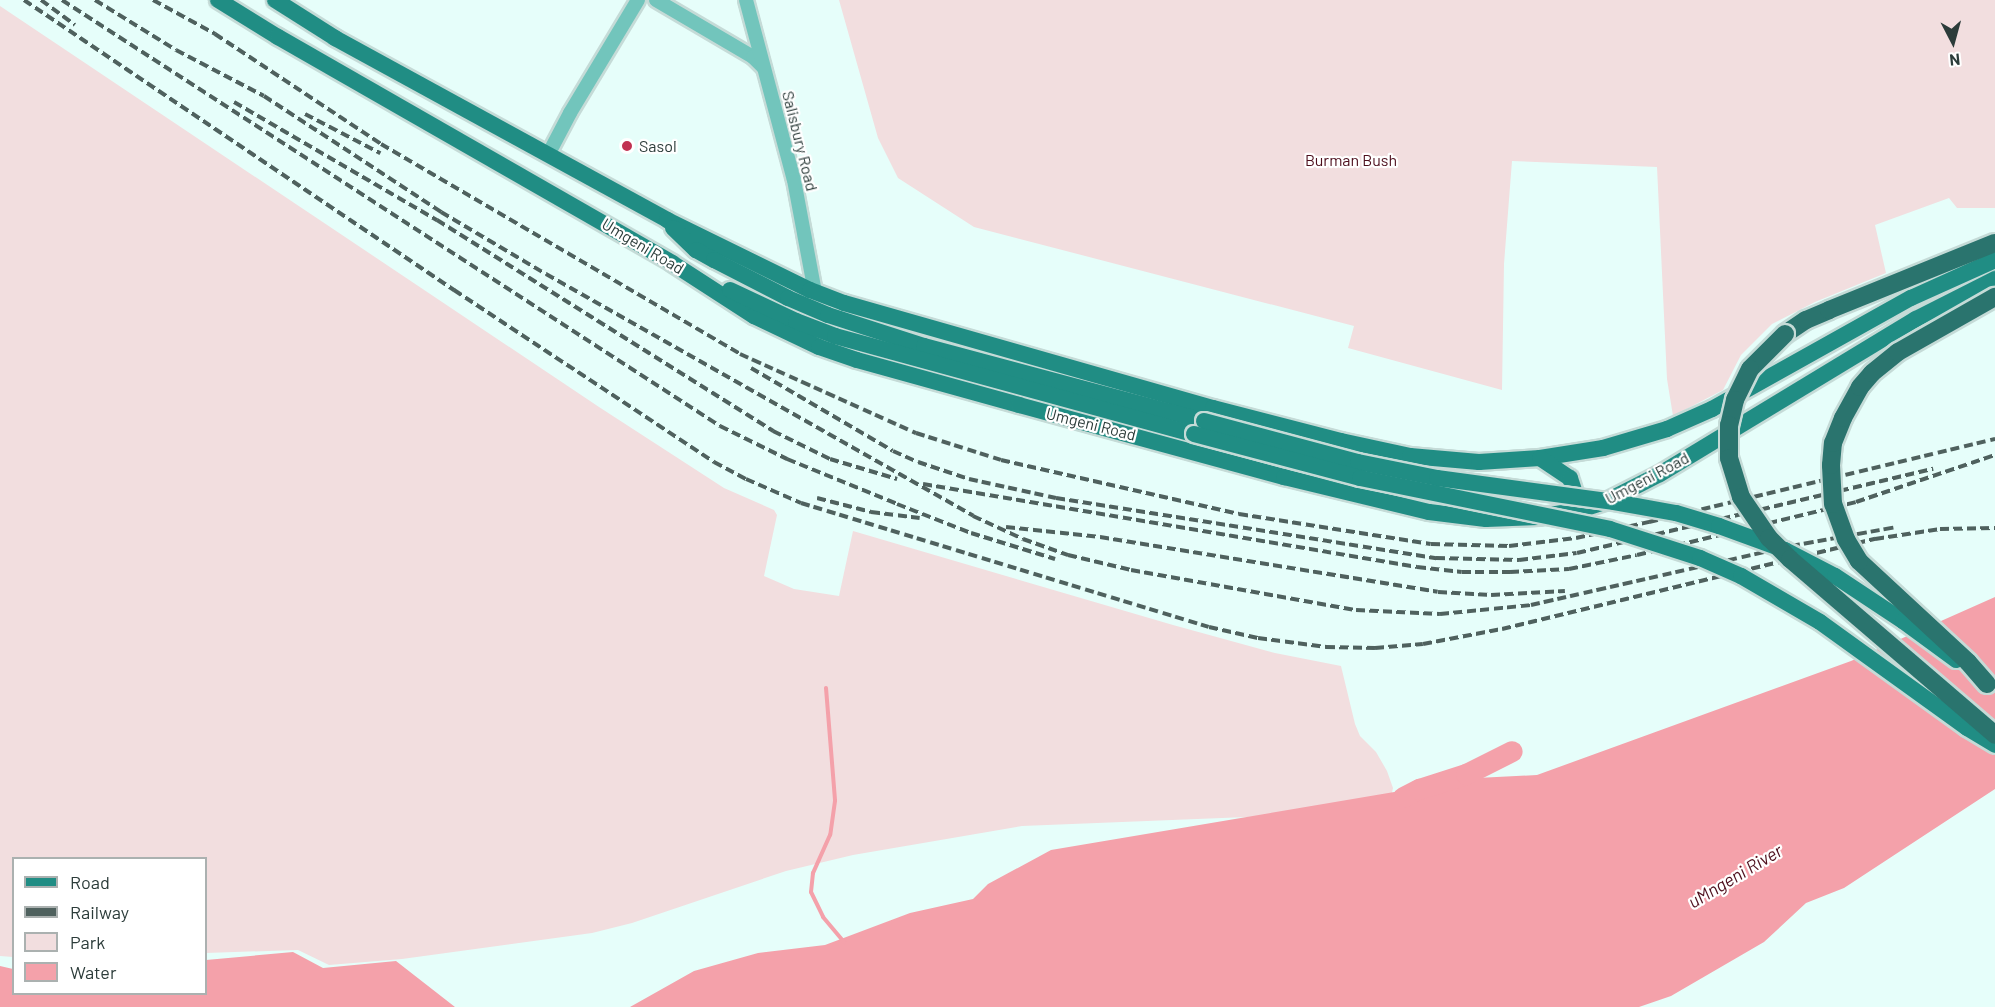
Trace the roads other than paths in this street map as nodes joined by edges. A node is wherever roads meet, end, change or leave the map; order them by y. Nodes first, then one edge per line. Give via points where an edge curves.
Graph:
1 (218, 0) edge
2 (275, 0) edge
3 (293, 0) edge
4 (638, 0) edge
5 (656, 0) edge
6 (746, 0) edge
7 (305, 19) junction
8 (765, 69) junction
9 (549, 153) junction
10 (667, 220) junction
11 (1995, 243) edge
12 (1995, 260) edge
13 (672, 262) junction
14 (1995, 279) edge
15 (815, 292) junction
16 (1995, 297) edge
17 (1199, 428) junction
18 (1540, 458) junction
19 (1580, 510) junction
20 (1991, 687) edge
21 (1995, 735) edge
22 (1995, 745) edge

1 - 13 main road, Umgeni Road
2 - 7 main road, Umgeni Road
3 - 7 street
4 - 9 street
5 - 8 street via 753,57
6 - 8 street, Salisbury Road
7 - 9 main road, Umgeni Road
8 - 15 street, Salisbury Road via 794,180
9 - 10 main road, Umgeni Road
10 - 15 main road, Umgeni Road
10 - 17 main road via 696,250 828,315
11 - 21 highway, bridge via 1814,316 1785,334 1760,356 1741,384 1729,425 1728,448 1741,497 1778,547
12 - 18 main road, Umgeni Road via 1911,298 1712,409 1633,440
13 - 17 main road via 835,336
13 - 19 main road, Umgeni Road via 754,316 819,347 998,399 1429,512 1486,519
14 - 19 main road, Umgeni Road via 1916,319 1660,474
15 - 18 main road, Umgeni Road via 1213,408 1371,448 1449,461
16 - 20 highway, bridge via 1898,352 1866,380 1835,437 1830,479 1836,512 1859,561
17 - 20 main road, bridge via 1404,471 1676,513 1719,526 1785,550 1835,576
17 - 22 main road, bridge via 1360,477 1610,529 1700,558 1741,576 1820,622
18 - 19 main road via 1570,478

